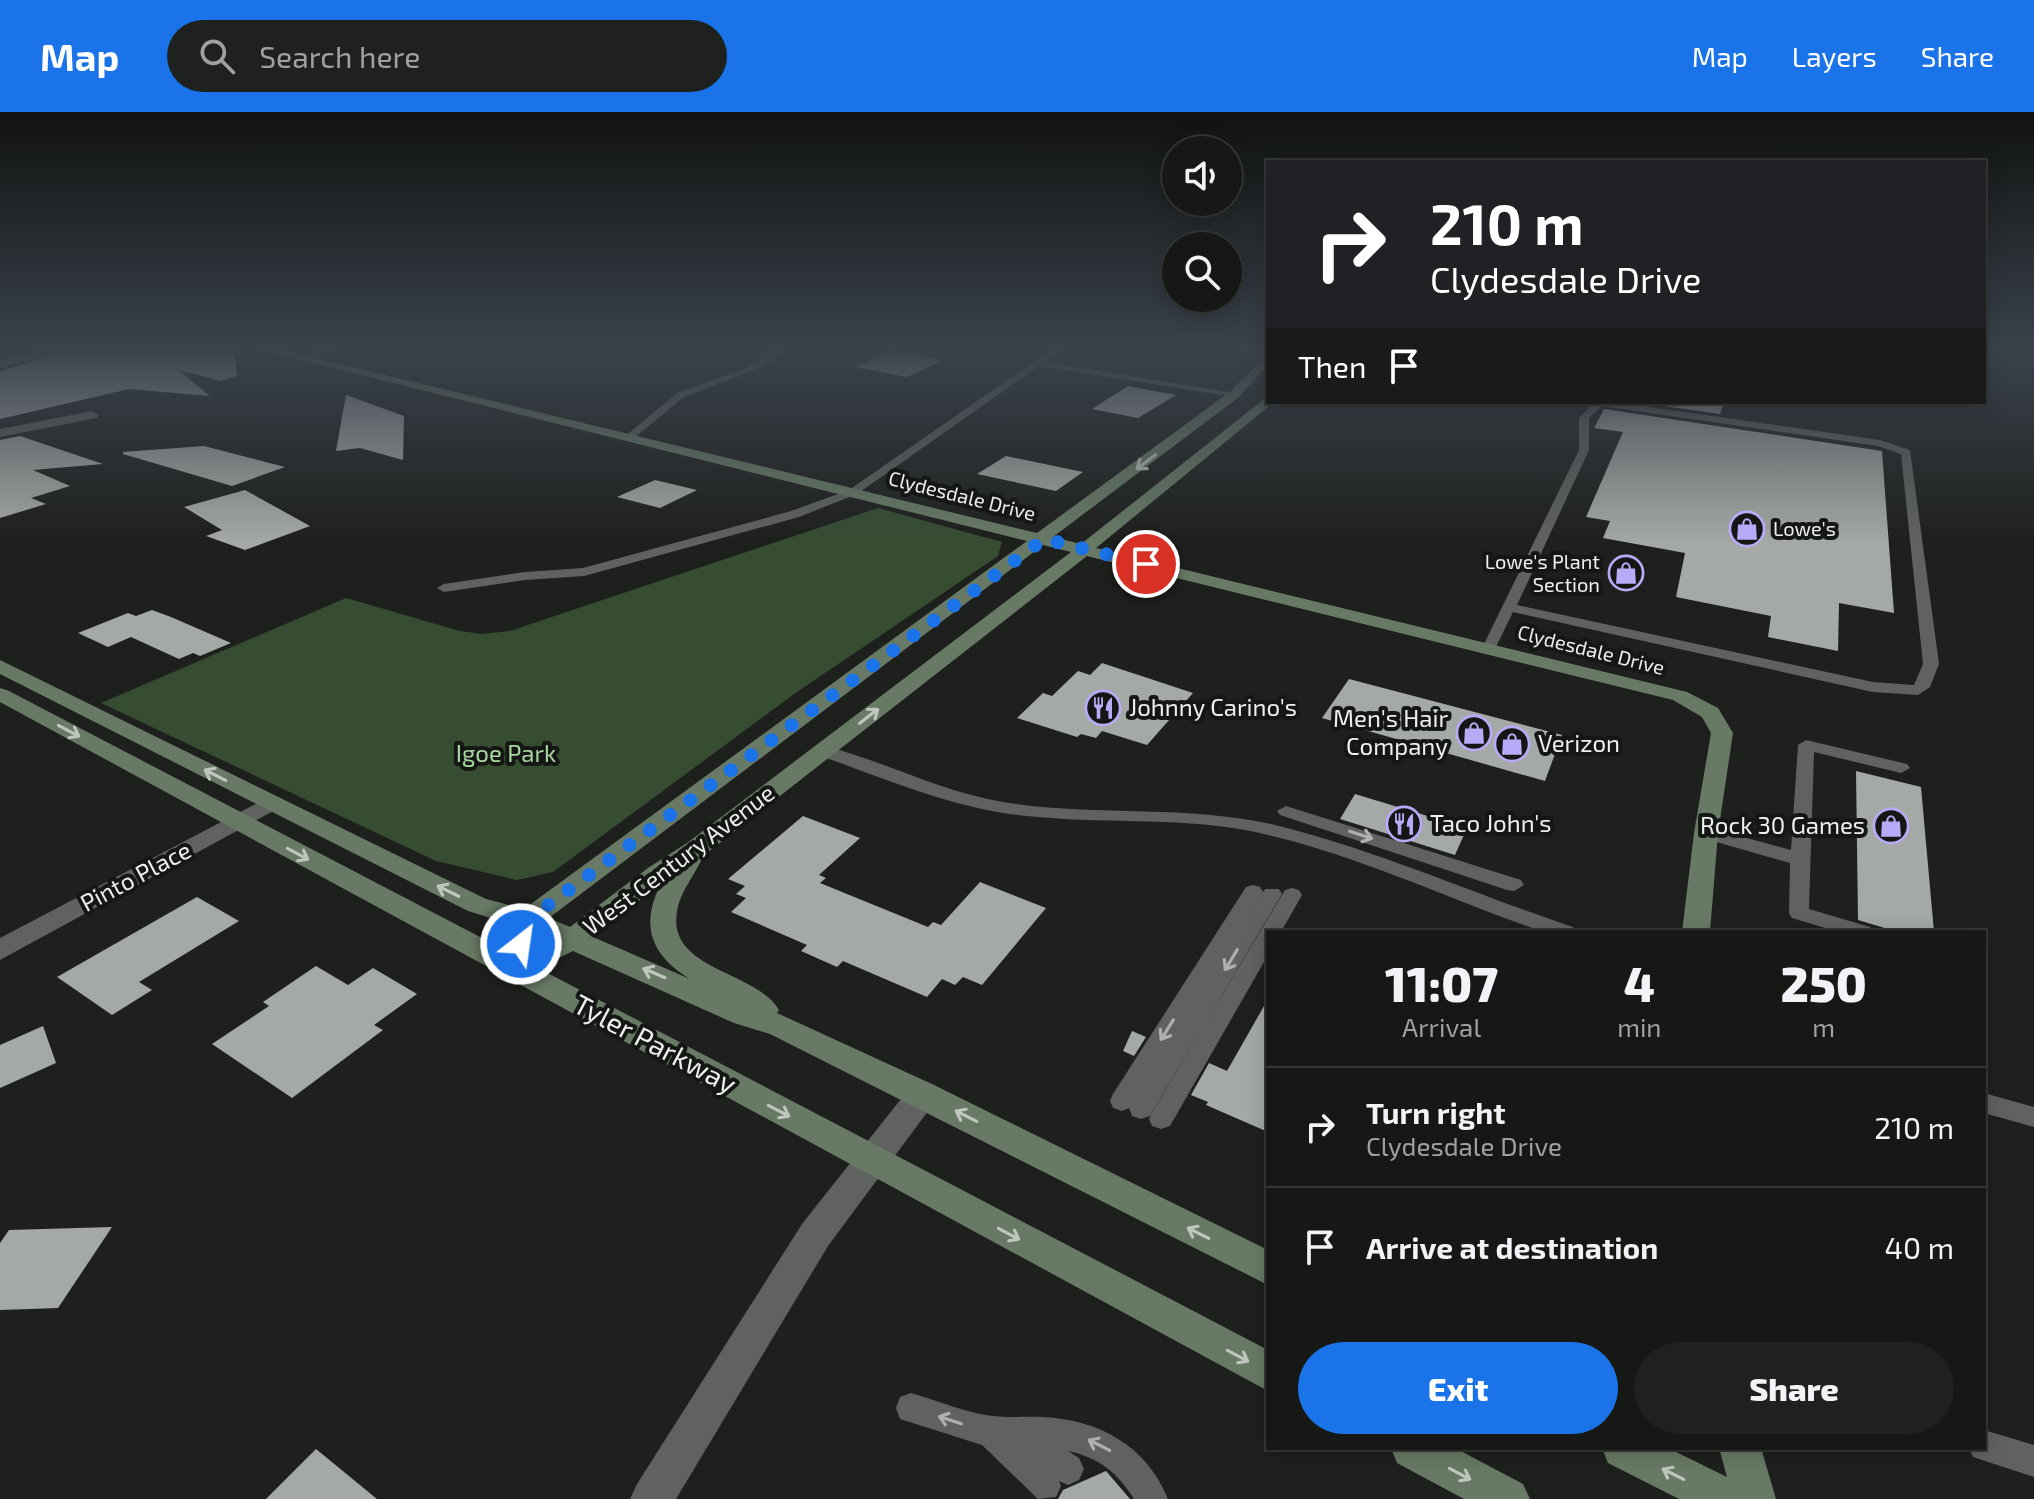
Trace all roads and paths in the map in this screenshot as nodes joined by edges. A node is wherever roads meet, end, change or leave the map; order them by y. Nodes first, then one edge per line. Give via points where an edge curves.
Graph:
1 (533, 414) edge
2 (654, 414) edge
3 (968, 414) edge
4 (1209, 414) edge
5 (1251, 414) edge
6 (1587, 414) edge
7 (1682, 414) edge
8 (92, 415) dead end
9 (0, 433) edge
10 (629, 437) junction
11 (853, 492) junction
12 (1044, 539) junction
13 (1085, 549) junction
14 (444, 588) dead end
15 (1509, 607) junction
16 (1489, 648) junction
17 (0, 666) edge
18 (0, 694) edge
19 (824, 751) junction
20 (1901, 768) dead end
21 (271, 803) junction
22 (1286, 811) dead end
23 (237, 822) junction
24 (1706, 833) junction
25 (696, 849) junction
26 (1800, 859) junction
27 (1514, 885) dead end
28 (528, 920) junction
29 (1269, 930) edge
30 (1561, 930) edge
31 (1696, 930) edge
32 (1856, 930) edge
33 (1266, 938) edge
34 (573, 939) junction
35 (0, 950) edge
36 (513, 968) junction
37 (781, 1026) junction
38 (923, 1094) junction
39 (1986, 1104) edge
40 (2034, 1117) edge
41 (870, 1160) junction
42 (1266, 1267) edge
43 (1266, 1370) edge
44 (911, 1408) dead end
45 (989, 1432) junction
46 (1986, 1447) edge
47 (1416, 1450) edge
48 (1627, 1450) edge
49 (1741, 1450) edge
50 (2034, 1461) edge
51 (1056, 1477) dead end
52 (652, 1499) edge
53 (1152, 1499) edge
54 (1508, 1499) edge
55 (1724, 1499) edge
56 (1754, 1499) edge

1 - 10 main road, Clydesdale Drive
2 - 10 lane
3 - 11 lane
4 -> 12 main road, West Century Avenue
5 - 13 main road, West Century Avenue
6 - 15 lane via 1581,424 1584,450
7 - 15 lane via 1880,443 1906,452 1931,664 1918,690 1873,687
8 - 9 street
10 - 11 main road, Clydesdale Drive
11 - 12 main road, Clydesdale Drive
11 - 14 lane via 795,514 584,572
12 - 13 main road, Clydesdale Drive
12 - 28 main road, West Century Avenue
13 - 16 main road, Clydesdale Drive
19 -> 13 main road, West Century Avenue
15 - 16 lane
16 - 24 main road, Clydesdale Drive via 1680,696 1710,713 1722,739
21 -> 17 main road
18 -> 23 main road, Tyler Parkway
19 - 25 main road, West Century Avenue
19 - 30 lane via 1000,807 1189,818 1274,831
20 - 26 lane via 1806,745
21 - 23 street, Pinto Place
28 -> 21 main road via 477,905
22 -> 27 lane
23 - 35 street, Pinto Place
23 -> 36 main road, Tyler Parkway
24 - 26 lane
24 - 31 main road
25 - 34 main road, West Century Avenue
25 - 37 main road via 676,878 661,916 668,946 692,969 755,1001
26 - 32 lane via 1799,913
28 - 34 main road
28 - 36 main road
29 -> 33 lane via 1272,894 1142,1110
34 - 36 main road, West Century Avenue
37 -> 34 main road
36 -> 41 main road, Tyler Parkway
37 - 38 main road
38 - 41 street
42 -> 38 main road
39 - 40 lane
41 -> 43 main road, Tyler Parkway
41 - 52 street via 815,1235
45 -> 44 lane
45 - 51 lane
53 -> 45 lane via 1139,1473 1123,1458 1080,1436
46 - 50 lane
47 -> 54 main road
55 -> 48 main road
49 - 56 main road

